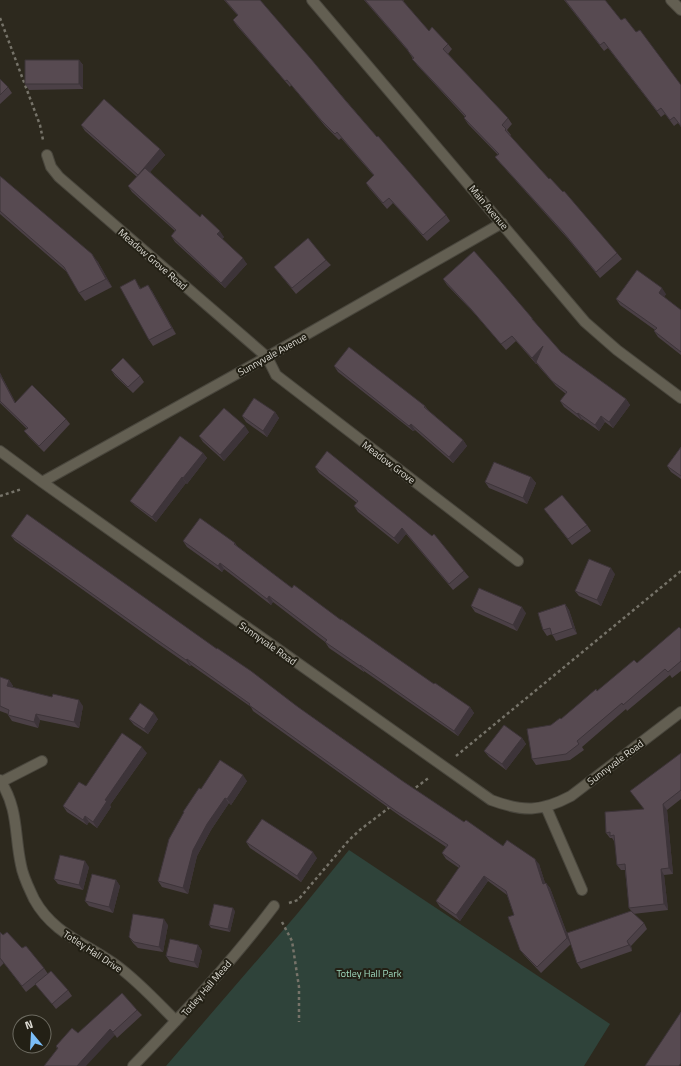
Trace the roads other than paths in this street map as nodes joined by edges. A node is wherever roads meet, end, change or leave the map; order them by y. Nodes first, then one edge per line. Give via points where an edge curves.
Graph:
1 (312, 0) edge
2 (672, 0) edge
3 (681, 10) edge
4 (46, 155) road end
5 (502, 223) junction
6 (267, 357) junction
7 (681, 398) edge
8 (0, 451) edge
9 (42, 482) junction
10 (518, 561) dead end
11 (681, 712) edge
12 (42, 761) dead end
13 (1, 781) edge
14 (546, 807) junction
15 (582, 890) dead end
16 (274, 906) road end
17 (176, 1021) junction
18 (133, 1066) edge

1 - 5 street, Main Avenue
2 - 3 street
4 - 6 street, Meadow Grove Road via 59,177
5 - 6 street, Sunnyvale Avenue
5 - 7 street, Main Avenue via 585,322 617,350
6 - 9 street, Sunnyvale Avenue
6 - 10 street, Meadow Grove via 276,375
8 - 9 street, Sunnyvale Road
9 - 14 street, Sunnyvale Road via 491,800 518,808
11 - 14 street, Sunnyvale Road via 572,796
12 - 13 street
13 - 17 street, Totley Hall Drive via 15,819 24,876 46,917 70,937 133,978
14 - 15 street
16 - 17 street, Totley Hall Mead via 252,935
17 - 18 street, Totley Hall Mead

